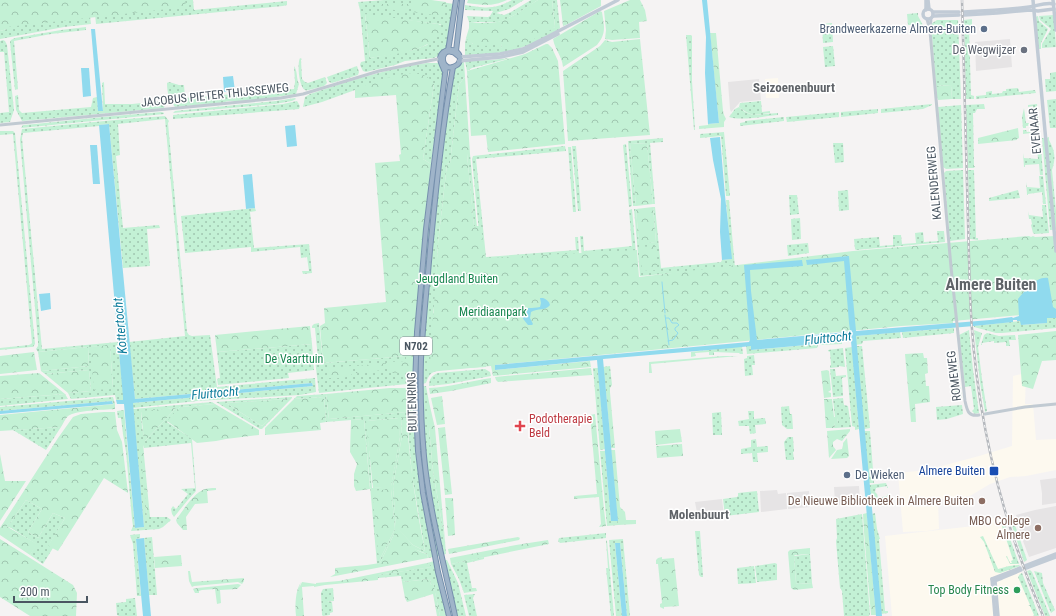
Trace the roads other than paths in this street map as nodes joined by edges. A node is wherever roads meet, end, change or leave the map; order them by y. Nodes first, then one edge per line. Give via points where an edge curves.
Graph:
1 (456, 0) edge
2 (462, 0) edge
3 (622, 0) edge
4 (927, 0) edge
5 (1033, 0) edge
6 (616, 1) edge
7 (1053, 2) edge
8 (1034, 8) junction
9 (928, 9) junction
10 (1054, 9) junction
11 (959, 13) dead end
12 (964, 13) dead end
13 (931, 16) junction
14 (573, 24) junction
15 (1056, 30) edge
16 (448, 50) junction
17 (458, 56) junction
18 (443, 63) junction
19 (453, 67) junction
20 (0, 125) edge
21 (1056, 251) edge
22 (958, 334) joint
23 (1056, 404) edge
24 (985, 414) dead end
25 (979, 415) dead end
26 (1056, 556) edge
27 (1026, 567) dead end
28 (1021, 569) dead end
29 (449, 616) edge
30 (455, 616) edge
31 (997, 616) edge

1 - 16 highway
2 - 17 highway
3 - 6 main road
4 - 9 main road
5 - 8 main road, EVENAAR
6 - 14 main road
7 - 8 main road
7 - 10 main road
8 - 10 main road via 1038,11
8 - 12 main road
8 - 21 main road, EVENAAR
9 - 13 main road
9 - 13 main road via 923,14
10 - 15 main road
11 - 13 main road
13 - 22 street, KALENDERWEG via 930,31
14 - 17 main road via 523,49 500,54
14 - 17 main road via 523,52 501,57
16 - 17 highway
16 - 17 highway
16 - 18 highway via 442,53
17 - 19 highway via 457,65
18 - 19 highway
18 - 20 street, JACOBUS PIETER THIJSSEWEG via 438,59 379,71 281,98
18 - 29 highway, BUITENRING / N702 via 445,74 426,229 415,385 423,494
19 - 30 highway, BUITENRING / N702 via 433,218 423,330 421,411 428,489
22 - 25 street, ROMEWEG via 966,407 970,414
23 - 24 street
26 - 27 main road
28 - 31 main road via 994,579

